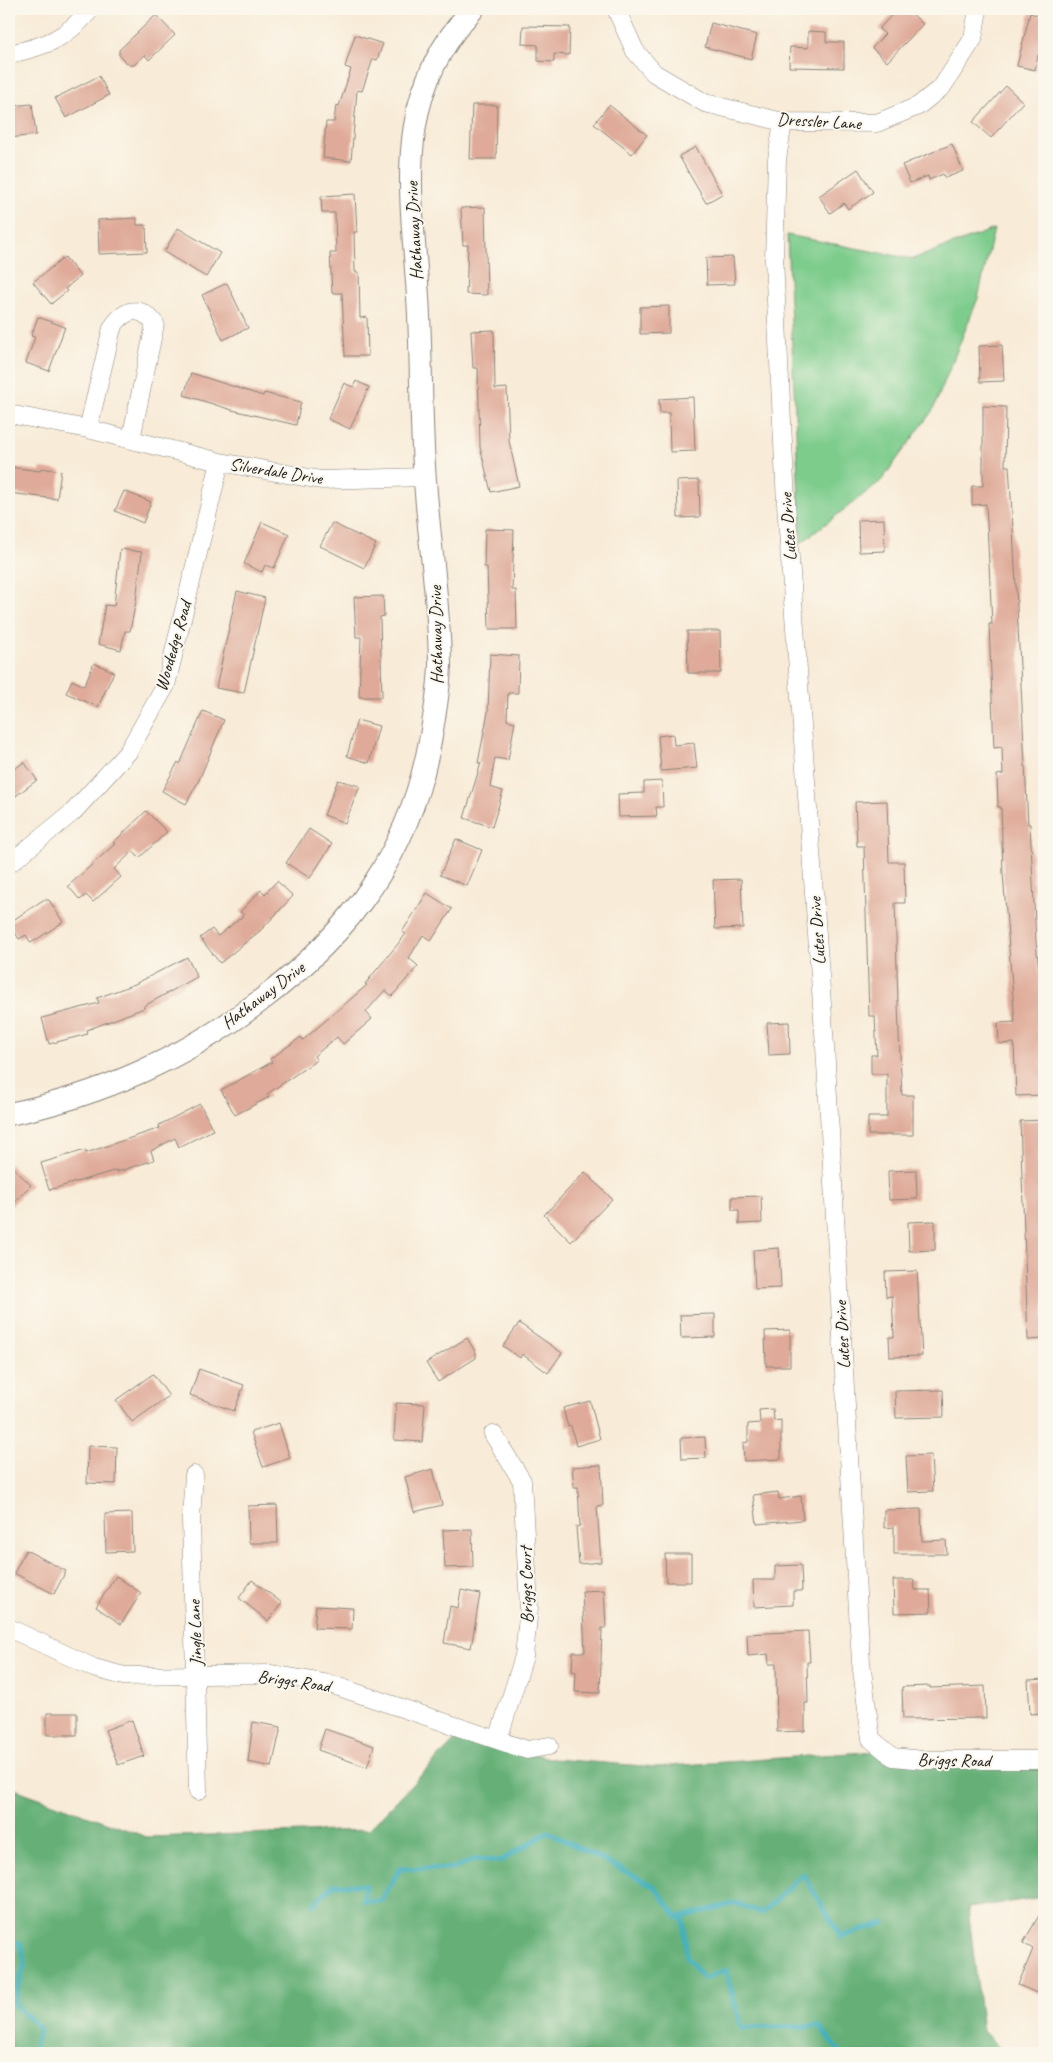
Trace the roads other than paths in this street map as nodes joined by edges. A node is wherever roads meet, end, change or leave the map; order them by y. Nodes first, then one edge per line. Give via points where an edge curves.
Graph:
1 (91, 9) edge
2 (473, 9) edge
3 (616, 9) edge
4 (978, 9) edge
5 (9, 54) edge
6 (783, 122) junction
7 (9, 414) edge
8 (88, 429) junction
9 (131, 439) junction
10 (220, 462) junction
11 (424, 477) junction
12 (9, 864) edge
13 (9, 1114) edge
14 (493, 1434) dead end
15 (194, 1475) dead end
16 (9, 1628) edge
17 (196, 1677) junction
18 (871, 1739) joint
19 (498, 1740) junction
20 (548, 1746) dead end
21 (1044, 1760) edge
22 (198, 1791) dead end

1 - 5 street via 75,28 51,43
2 - 11 street, Hathaway Drive via 455,28 438,55 424,84 416,116 411,177 421,341
3 - 6 street, Dressler Lane via 635,51 654,73 705,104
4 - 6 street, Dressler Lane via 973,39 942,87 918,106 877,123
6 - 18 street, Lutes Drive via 778,158 774,260 786,503 825,1036 862,1662
7 - 8 street, Silverdale Drive
8 - 9 street, Silverdale Drive
8 - 9 street via 112,328 120,316 132,311 148,315 154,324
9 - 10 street, Silverdale Drive
10 - 11 street, Silverdale Drive via 321,480
10 - 12 street, Woodedge Road via 166,685 128,752 73,812
11 - 13 street, Hathaway Drive via 438,608 440,666 435,716 414,806 397,846 366,896 330,941 289,980 238,1018 138,1073 66,1099
14 - 19 street, Briggs Court via 522,1481 529,1607 524,1656
15 - 17 street, Jingle Lane via 191,1518
16 - 17 street, Briggs Road via 94,1668 124,1676
17 - 19 street, Briggs Road via 272,1674 330,1684
17 - 22 street, Jingle Lane
18 - 21 street, Briggs Road via 893,1757
19 - 20 street, Briggs Road via 527,1750

